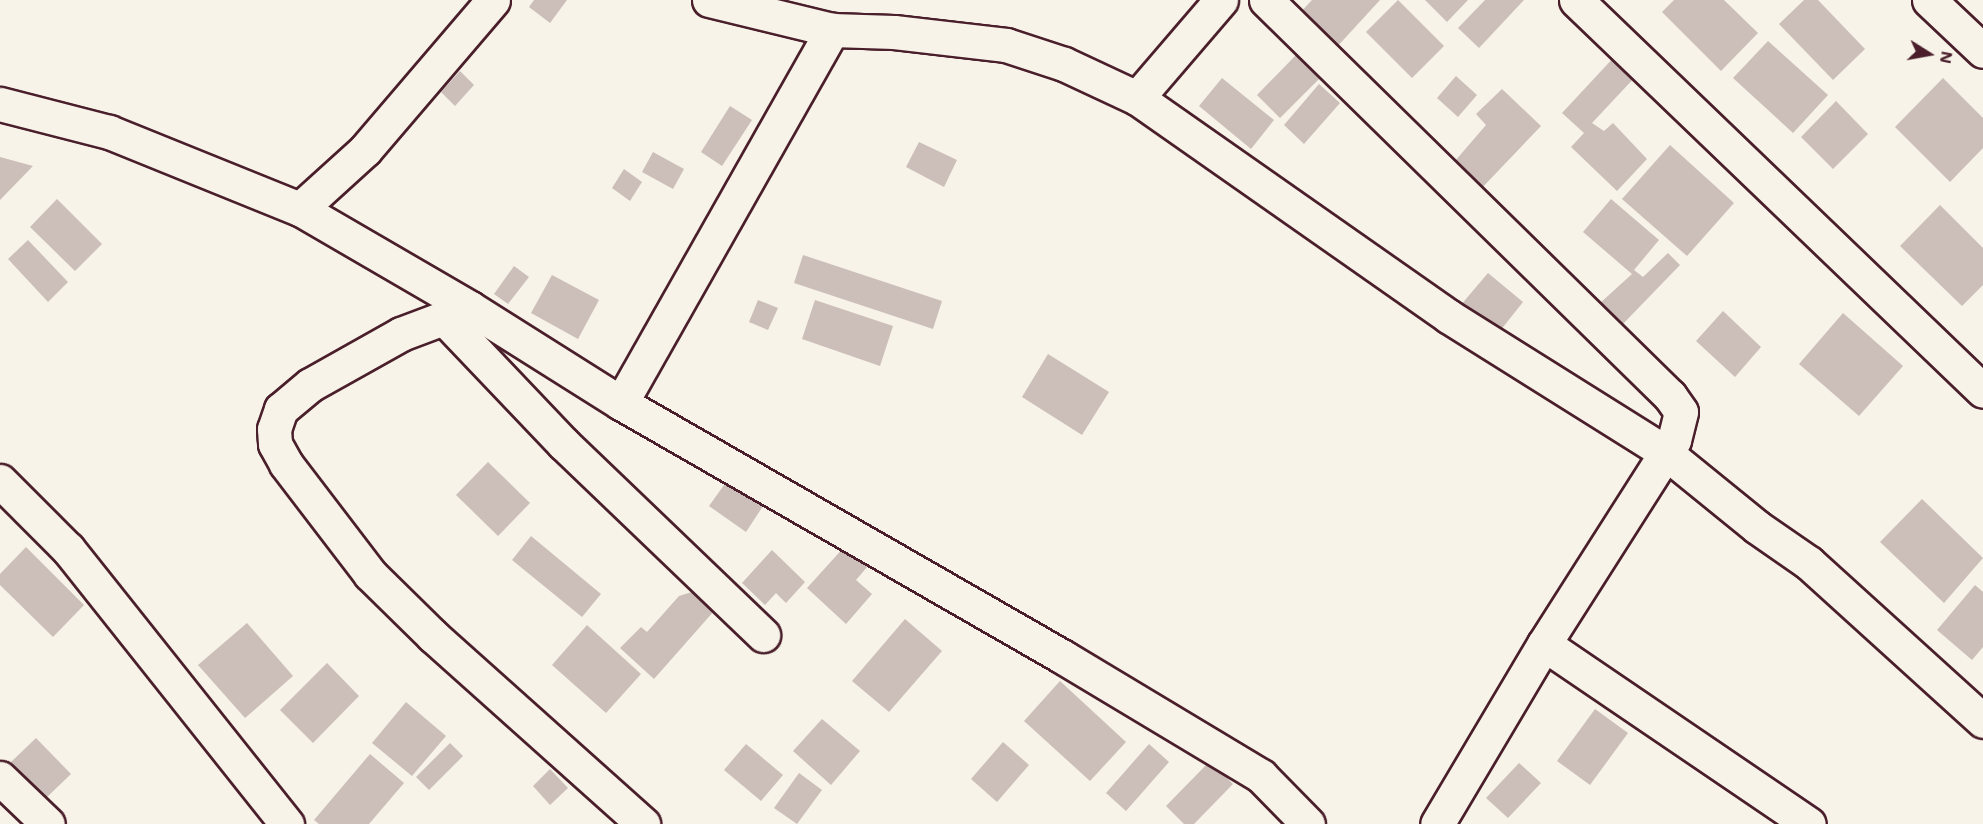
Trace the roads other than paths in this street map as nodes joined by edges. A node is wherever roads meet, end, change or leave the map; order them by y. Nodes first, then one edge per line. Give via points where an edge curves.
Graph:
1 (493, 0) edge
2 (710, 0) edge
3 (1221, 0) edge
4 (1266, 0) edge
5 (1576, 0) edge
6 (1929, 0) edge
7 (832, 30) junction
8 (1983, 51) edge
9 (1137, 98) junction
10 (0, 104) edge
11 (300, 209) junction
12 (457, 313) junction
13 (1983, 391) edge
14 (621, 403) junction
15 (1666, 453) junction
16 (0, 481) edge
17 (763, 635) dead end
18 (1545, 644) junction
19 (1983, 721) edge
20 (0, 778) edge
21 (48, 824) edge
22 (287, 824) edge
23 (643, 824) edge
24 (1308, 824) edge
25 (1437, 824) edge
26 (1809, 824) edge

1 - 11 street via 365,150
2 - 7 street
3 - 9 street
4 - 15 street via 1675,402 1681,421
5 - 13 street
6 - 8 street
7 - 9 street via 894,32 1006,45 1064,64
7 - 14 street
9 - 15 street via 1448,316
10 - 11 street via 110,132
11 - 12 street
12 - 14 street
12 - 17 street via 564,444
12 - 23 street via 401,334 310,385 281,409 274,429 275,444 370,574 433,636
14 - 24 street via 1262,776
15 - 18 street
15 - 19 street via 1757,527 1809,563
16 - 22 street via 68,549
18 - 25 street
18 - 26 street
20 - 21 street

